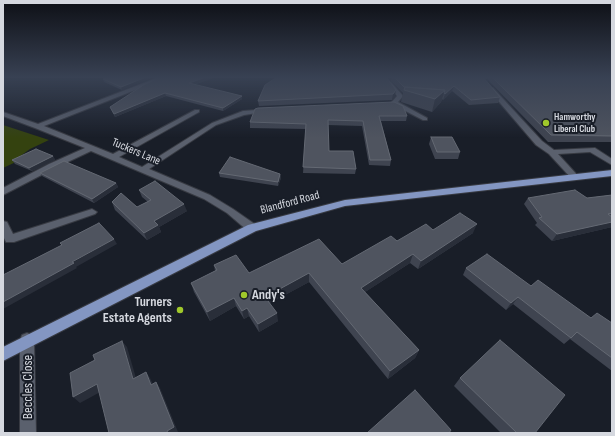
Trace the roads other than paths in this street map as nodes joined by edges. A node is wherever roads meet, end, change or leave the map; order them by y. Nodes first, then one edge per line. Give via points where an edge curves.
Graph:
1 (112, 97) edge
2 (398, 97) edge
3 (499, 97) edge
4 (275, 109) edge
5 (197, 111) dead end
6 (3, 114) edge
7 (425, 119) dead end
8 (38, 126) junction
9 (92, 148) junction
10 (552, 152) junction
11 (114, 157) junction
12 (612, 163) edge
13 (144, 169) junction
14 (612, 173) edge
15 (575, 177) junction
16 (3, 192) edge
17 (92, 212) dead end
18 (3, 225) edge
19 (252, 228) junction
20 (7, 241) edge
21 (27, 340) junction
22 (3, 354) edge
23 (28, 433) edge

1 - 8 street
2 - 7 street via 391,104
3 - 10 street via 539,143
4 - 13 street via 258,110 214,124
5 - 11 street
6 - 8 street, Tuckers Lane
8 - 9 street, Tuckers Lane
9 - 11 street, Tuckers Lane
9 - 16 street
10 - 12 street via 592,150
10 - 15 street
11 - 13 street, Tuckers Lane
13 - 19 street, Tuckers Lane via 206,197
14 - 15 main road, Blandford Road
15 - 19 main road, Blandford Road via 345,203
17 - 20 street
18 - 20 street
19 - 21 main road, Blandford Road
21 - 22 main road, Blandford Road
21 - 23 street, Beccles Close

